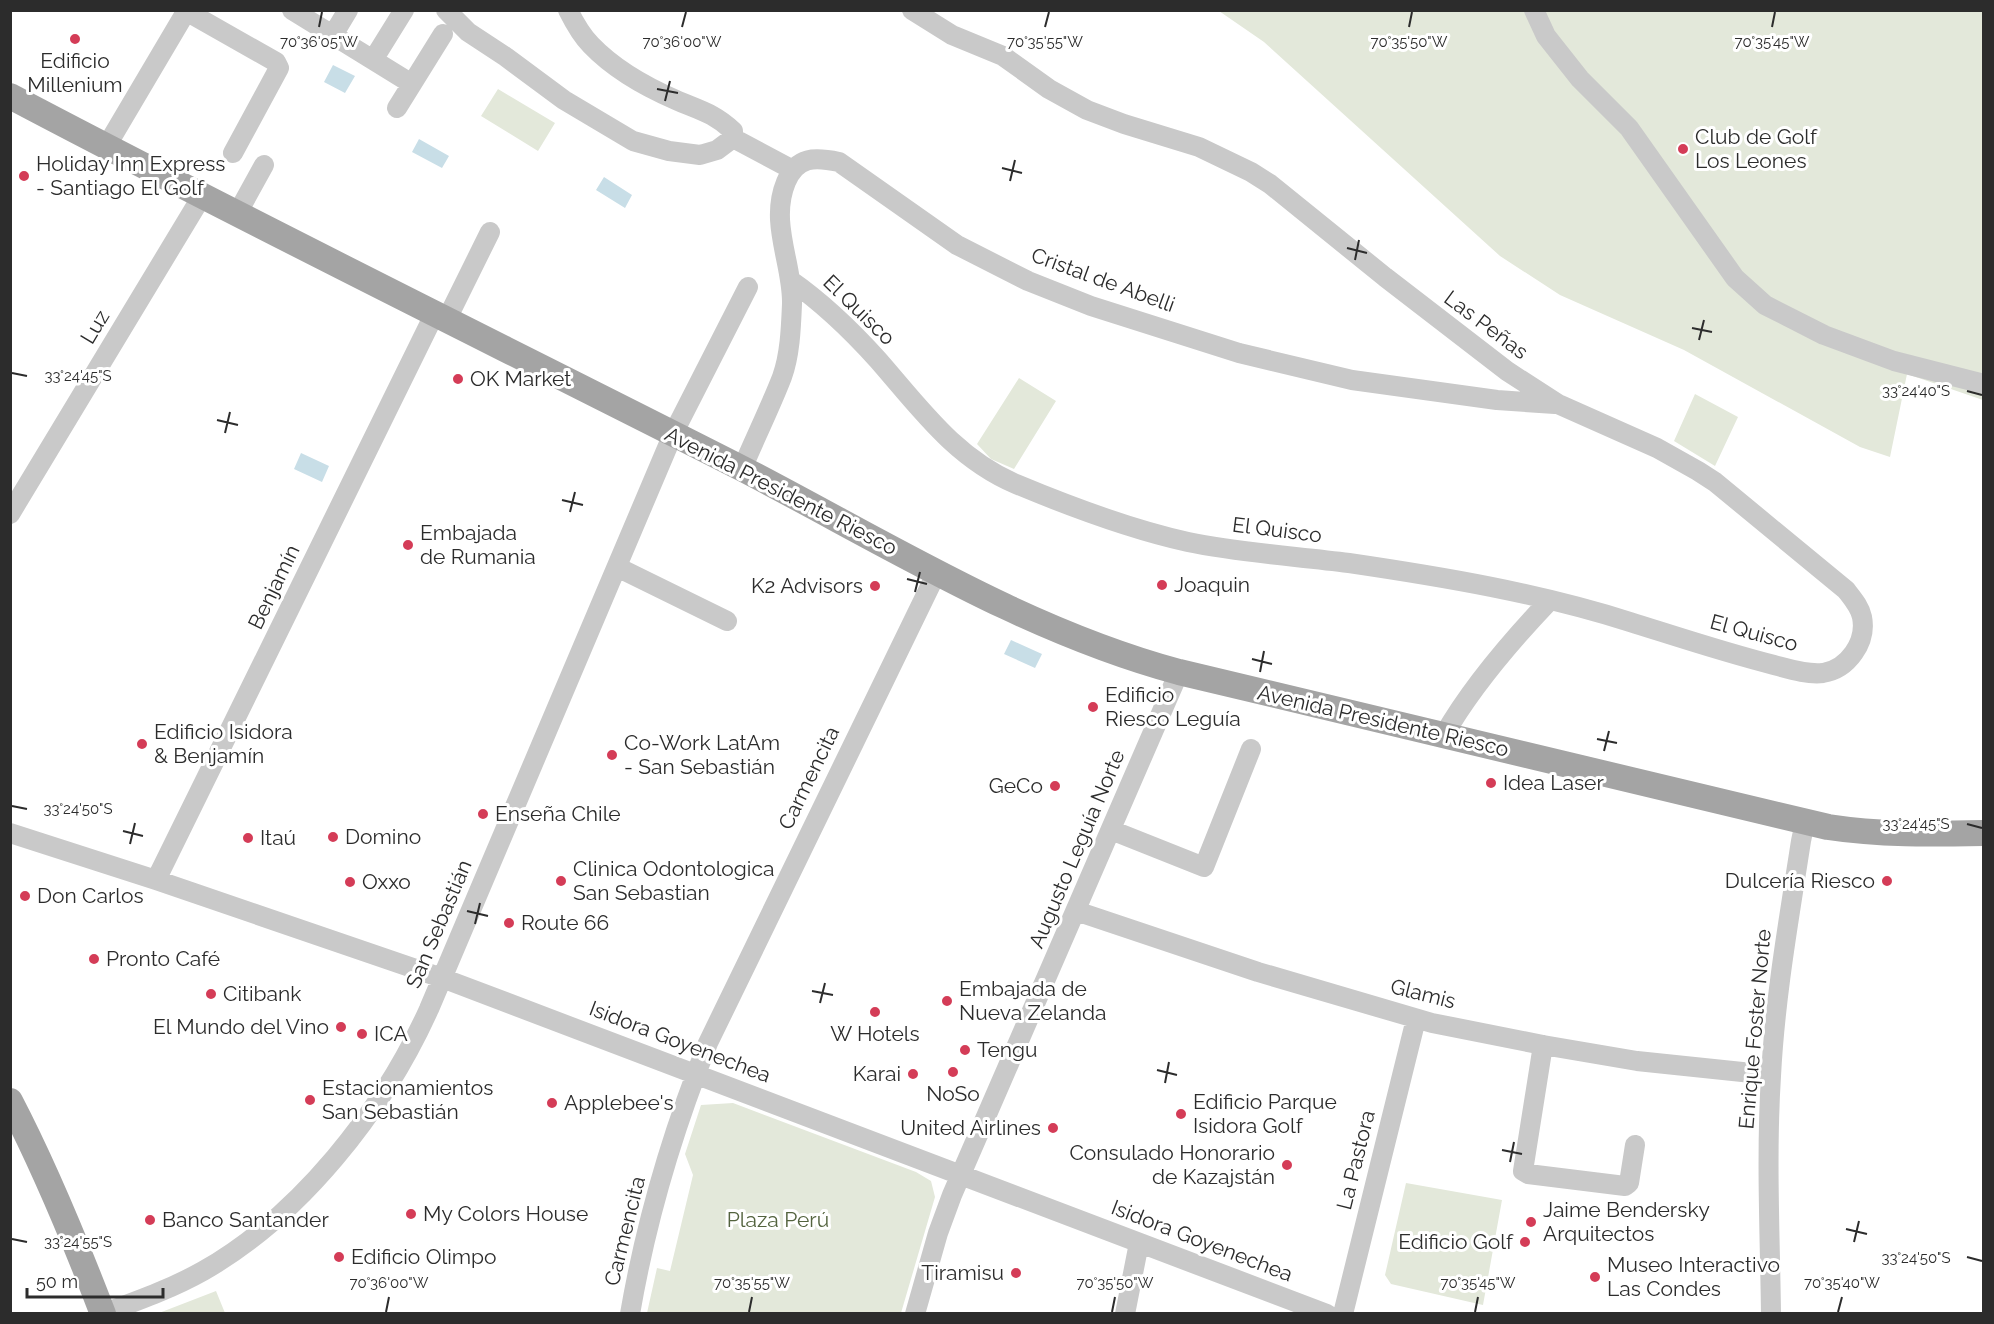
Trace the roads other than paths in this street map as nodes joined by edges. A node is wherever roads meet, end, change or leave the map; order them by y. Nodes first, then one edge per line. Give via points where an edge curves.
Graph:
1 (292, 10) edge
2 (348, 10) edge
3 (404, 10) edge
4 (446, 10) edge
5 (568, 10) edge
6 (912, 10) edge
7 (1534, 10) edge
8 (187, 11) edge
9 (443, 34) dead end
10 (333, 35) junction
11 (373, 60) junction
12 (412, 84) junction
13 (10, 96) edge
14 (397, 108) dead end
15 (733, 138) junction
16 (106, 147) junction
17 (232, 153) dead end
18 (264, 165) dead end
19 (793, 170) junction
20 (202, 196) junction
21 (237, 214) junction
22 (496, 236) dead end
23 (790, 280) junction
24 (748, 287) dead end
25 (446, 321) junction
26 (1983, 384) edge
27 (1558, 404) junction
28 (673, 434) junction
29 (742, 469) junction
30 (10, 514) edge
31 (617, 567) junction
32 (937, 572) junction
33 (1550, 600) junction
34 (727, 621) dead end
35 (1834, 670) joint
36 (1179, 672) junction
37 (1444, 735) junction
38 (1251, 749) dead end
39 (1805, 822) junction
40 (1111, 830) junction
41 (10, 833) edge
42 (1983, 833) edge
43 (156, 880) junction
44 (1076, 911) junction
45 (442, 978) junction
46 (1416, 1019) junction
47 (1543, 1046) junction
48 (696, 1074) junction
49 (1771, 1075) junction
50 (11, 1103) edge
51 (1635, 1145) dead end
52 (962, 1174) junction
53 (1139, 1243) junction
54 (103, 1313) edge
55 (630, 1314) edge
56 (915, 1314) edge
57 (1125, 1314) edge
58 (1327, 1314) edge
59 (1343, 1314) edge
60 (1771, 1314) edge

1 - 10 street
2 - 10 street
3 - 11 street
4 - 15 street via 468,32 564,100 633,141 700,154 717,150
5 - 15 street via 590,44 615,66 657,91 721,120 733,131
6 - 27 street, Las Peñas via 952,35 1003,56 1087,110 1199,147 1270,184 1507,371
7 - 26 street via 1546,36 1580,79 1629,128 1735,278 1766,305 1824,335 1894,361
8 - 16 street
8 - 17 street via 276,62 279,68
9 - 12 street
10 - 11 street
11 - 12 street
12 - 14 street
13 - 16 main road, Avenida Presidente Riesco
15 - 19 street
16 - 20 main road, Avenida Presidente Riesco
18 - 21 street
19 - 23 street via 786,183 780,215
19 - 27 street, Cristal de Abelli via 818,158 839,162 957,245 1028,281 1091,306 1239,353 1386,386
20 - 21 main road, Avenida Presidente Riesco
20 - 30 street, Luz
21 - 25 main road, Avenida Presidente Riesco
22 - 25 street, Benjamín
23 - 29 street via 790,328 782,375
23 - 33 street, El Quisco via 834,314 931,422 975,463 1016,484 1128,527 1191,542 1349,563
24 - 28 street, San Sebastián
25 - 28 main road, Avenida Presidente Riesco
25 - 43 street, Benjamín
27 - 35 street, Las Peñas via 1658,448 1698,471 1846,590 1862,617 1862,633 1852,655
28 - 29 main road, Avenida Presidente Riesco
28 - 31 street, San Sebastián
29 - 32 main road, Avenida Presidente Riesco
31 - 34 street
31 - 45 street, San Sebastián
32 - 36 main road, Avenida Presidente Riesco via 1071,637
32 - 48 street, Carmencita
33 - 35 street, El Quisco via 1789,669 1818,673
33 - 37 street via 1465,701
36 - 37 main road, Avenida Presidente Riesco
36 - 40 street, Augusto Leguía Norte
37 - 39 main road, Avenida Presidente Riesco
38 - 40 street via 1204,867
39 - 42 main road, Avenida Presidente Riesco via 1868,832
39 - 49 street, Enrique Foster Norte via 1780,985
40 - 44 street, Augusto Leguía Norte
41 - 43 street, Isidora Goyenechea
43 - 45 street, Isidora Goyenechea
44 - 46 street, Glamis via 1258,972
44 - 52 street, Augusto Leguía Norte
45 - 48 street, Isidora Goyenechea
45 - 54 street, San Sebastián via 419,1032 394,1074 354,1134 313,1182 225,1257 177,1284
46 - 47 street, Glamis
46 - 59 street, La Pastora
47 - 49 street, Glamis via 1637,1061
47 - 51 street via 1523,1171 1625,1186 1629,1183
48 - 52 street, Isidora Goyenechea
48 - 55 street, Carmencita via 647,1232
49 - 60 street, Enrique Foster Norte
50 - 54 main road via 69,1225
52 - 53 street, Isidora Goyenechea
52 - 56 street, Augusto Leguía Norte via 938,1233
53 - 57 street
53 - 58 street, Isidora Goyenechea

